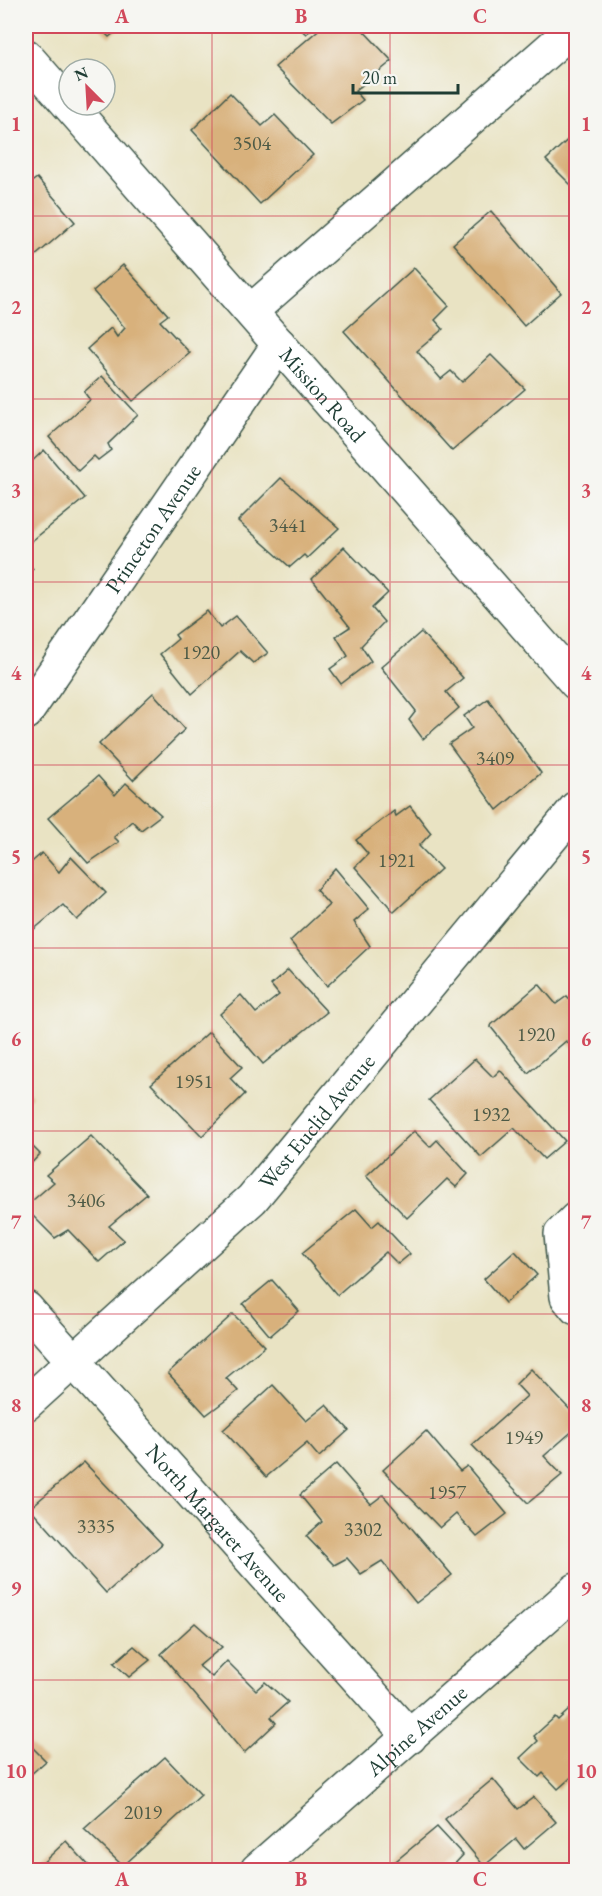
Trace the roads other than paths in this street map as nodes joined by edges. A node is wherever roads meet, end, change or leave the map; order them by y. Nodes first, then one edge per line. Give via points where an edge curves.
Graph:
1 (576, 26) edge
2 (26, 56) edge
3 (251, 311) junction
4 (279, 344) junction
5 (576, 683) edge
6 (26, 713) edge
7 (576, 808) edge
8 (576, 1219) edge
9 (26, 1308) edge
10 (576, 1308) edge
11 (74, 1361) junction
12 (26, 1404) edge
13 (576, 1590) edge
14 (410, 1737) junction
15 (257, 1870) edge

1 - 3 street
2 - 3 street, Mission Road
3 - 4 street, Mission Road
4 - 5 street, Mission Road
4 - 6 street, Princeton Avenue
7 - 11 street, West Euclid Avenue via 252,1199
8 - 10 street via 561,1234 567,1297
9 - 11 street, North Margaret Avenue
11 - 12 street, West Euclid Avenue
11 - 14 street, North Margaret Avenue
13 - 14 street, Alpine Avenue
14 - 15 street, Alpine Avenue

